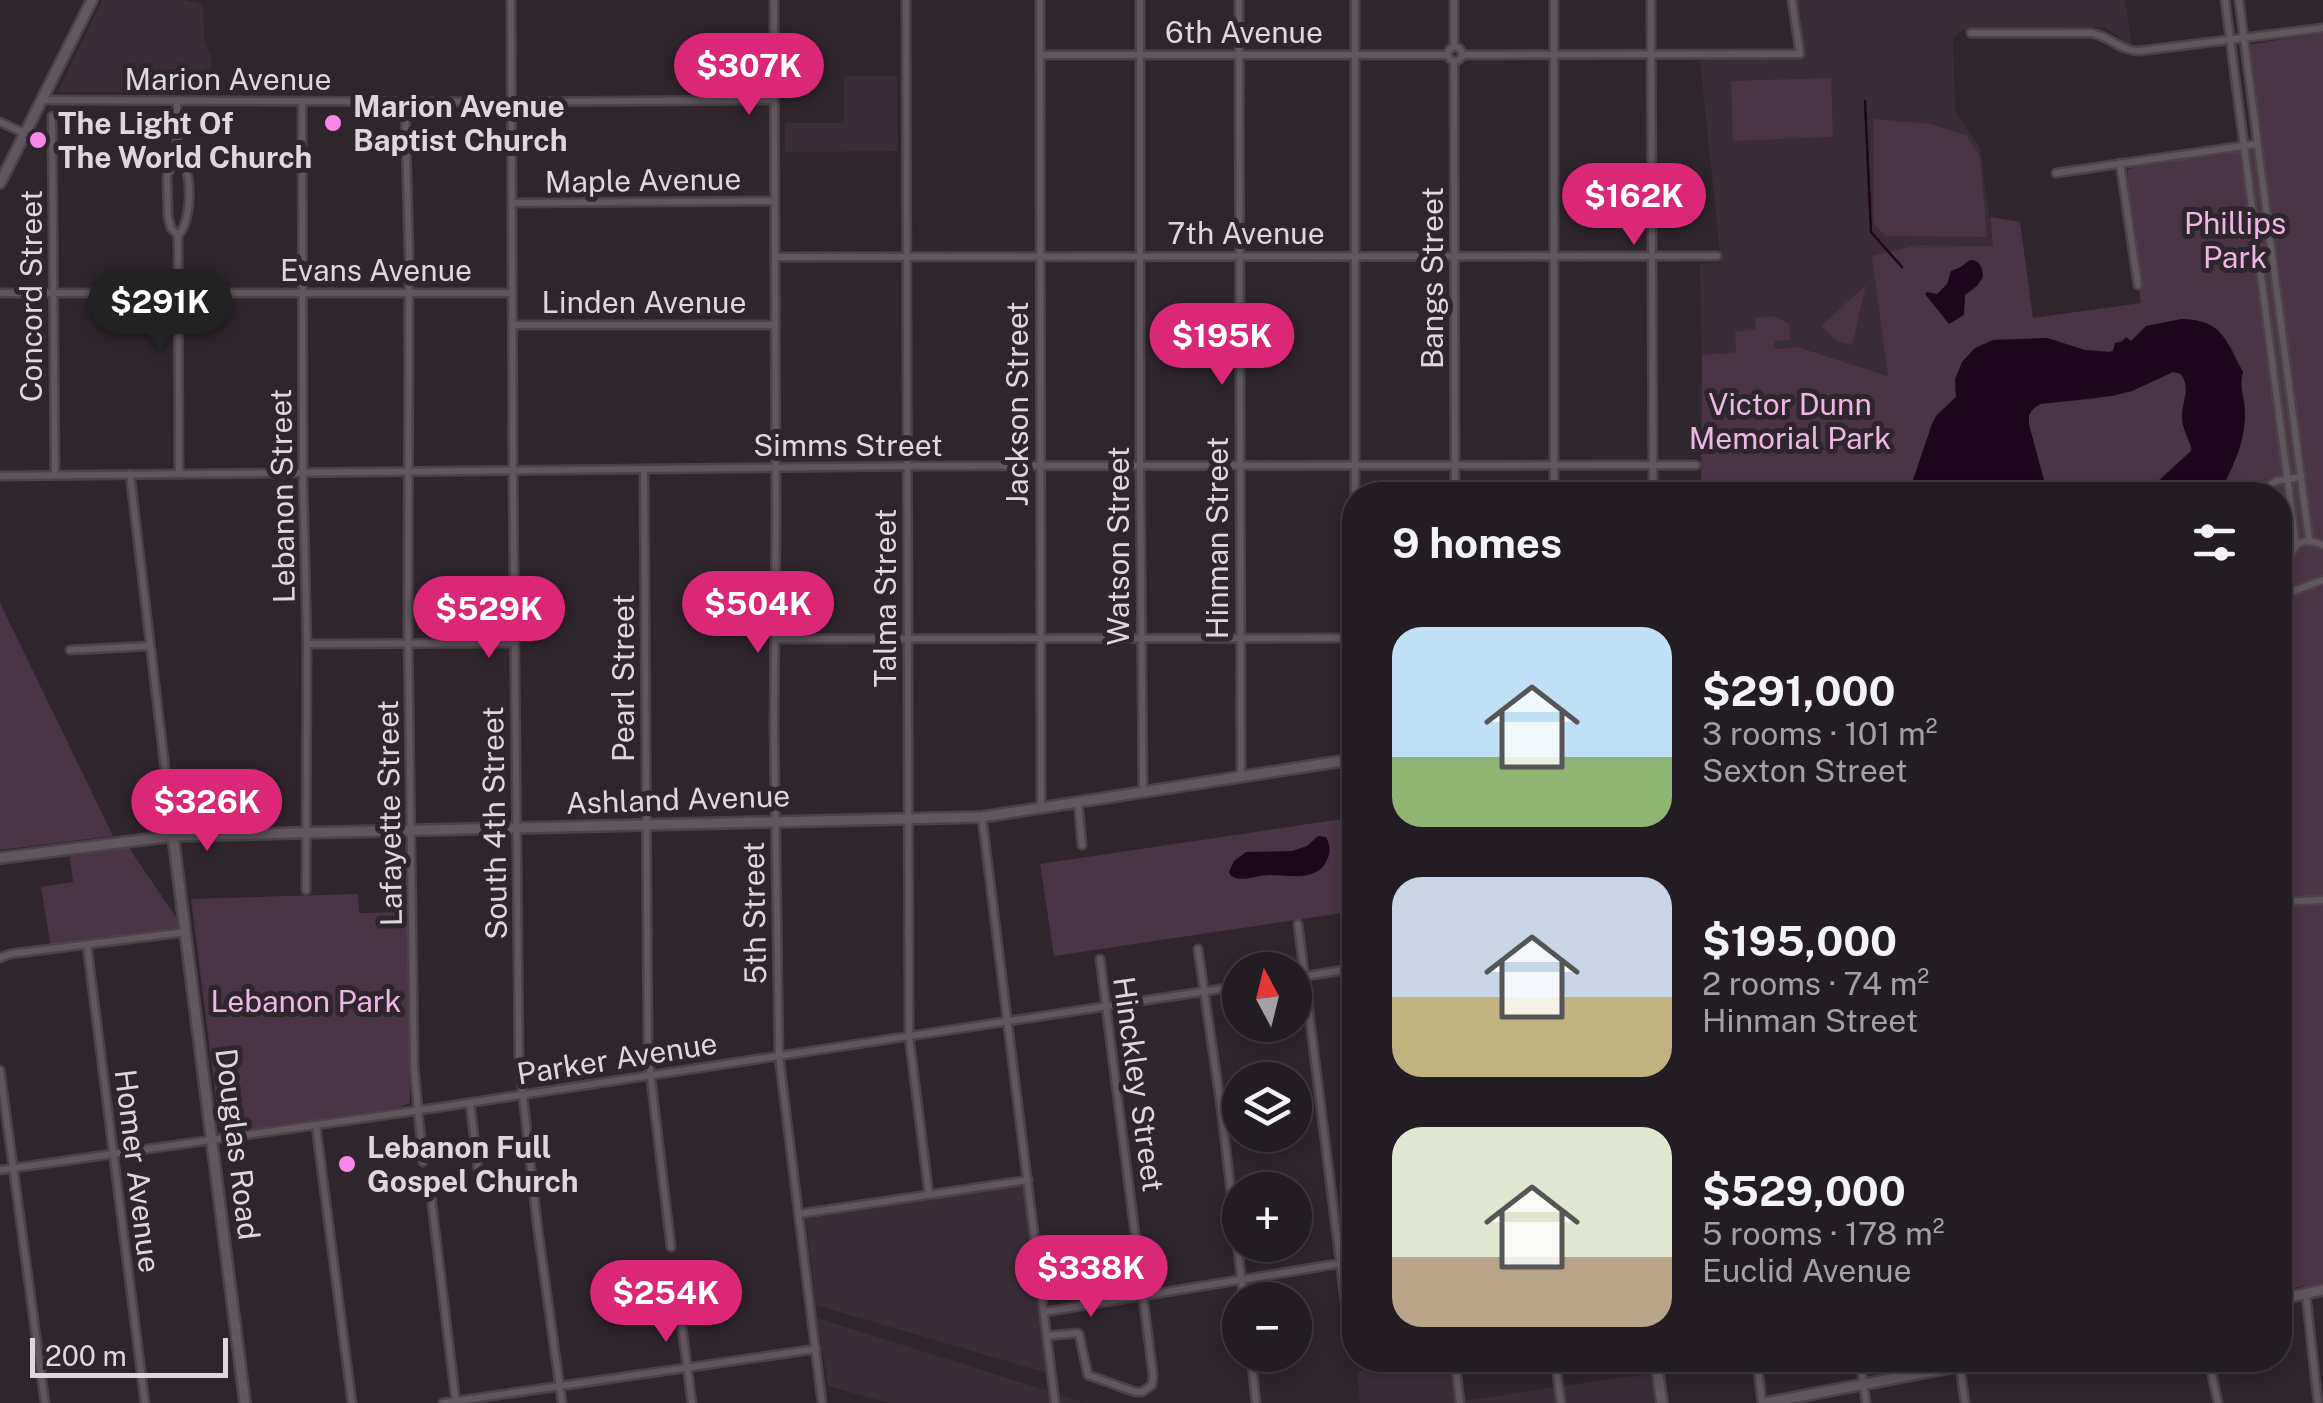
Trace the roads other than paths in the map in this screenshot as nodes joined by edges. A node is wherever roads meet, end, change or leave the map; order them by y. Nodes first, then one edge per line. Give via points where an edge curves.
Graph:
1 (92, 0) edge
2 (512, 0) edge
3 (774, 0) edge
4 (906, 0) edge
5 (1040, 0) edge
6 (1140, 0) edge
7 (1239, 0) edge
8 (1355, 0) edge
9 (1454, 0) edge
10 (1554, 0) edge
11 (1651, 0) edge
12 (1792, 0) edge
13 (2226, 0) edge
14 (2239, 0) edge
15 (2323, 28) edge
16 (1971, 33) dead end
17 (2244, 39) junction
18 (2231, 41) junction
19 (1454, 46) junction
20 (1354, 54) junction
21 (1140, 55) junction
22 (1239, 55) junction
23 (1462, 55) junction
24 (1554, 55) junction
25 (1651, 55) junction
26 (1040, 56) junction
27 (1451, 58) junction
28 (41, 100) junction
29 (774, 100) junction
30 (302, 101) junction
31 (177, 102) junction
32 (405, 102) junction
33 (511, 102) junction
34 (52, 116) dead end
35 (0, 122) edge
36 (24, 134) junction
37 (2257, 144) junction
38 (2244, 146) junction
39 (177, 158) junction
40 (2120, 164) junction
41 (2056, 172) dead end
42 (0, 183) edge
43 (774, 201) junction
44 (512, 204) junction
45 (178, 235) junction
46 (1140, 255) junction
47 (1240, 255) junction
48 (1555, 255) junction
49 (1652, 255) junction
50 (1040, 256) junction
51 (1355, 256) junction
52 (1454, 256) junction
53 (1717, 256) dead end
54 (776, 257) junction
55 (908, 257) junction
56 (2138, 285) dead end
57 (0, 292) edge
58 (302, 292) junction
59 (409, 292) junction
60 (54, 293) junction
61 (512, 293) junction
62 (178, 294) junction
63 (2277, 296) junction
64 (2264, 298) junction
65 (513, 324) junction
66 (774, 325) junction
67 (1652, 465) junction
68 (1696, 465) dead end
69 (1040, 466) junction
70 (1140, 466) junction
71 (1239, 466) junction
72 (1355, 466) junction
73 (1554, 466) junction
74 (907, 467) junction
75 (1455, 467) junction
76 (644, 468) junction
77 (776, 468) junction
78 (513, 470) junction
79 (407, 471) junction
80 (303, 473) junction
81 (54, 474) junction
82 (130, 474) junction
83 (179, 474) junction
84 (0, 476) edge
85 (2300, 478) junction
86 (2288, 479) junction
87 (1355, 482) edge
88 (1455, 482) edge
89 (1554, 482) edge
90 (1652, 482) edge
91 (2273, 482) edge
92 (2288, 482) edge
93 (2292, 512) edge
94 (2309, 540) junction
95 (2296, 545) junction
96 (2323, 545) edge
97 (2292, 552) edge
98 (2323, 580) edge
99 (2292, 592) edge
100 (907, 638) junction
101 (1040, 638) junction
102 (1141, 638) junction
103 (1240, 638) junction
104 (1342, 638) edge
105 (776, 639) junction
106 (408, 643) junction
107 (515, 643) junction
108 (307, 644) junction
109 (150, 646) junction
110 (70, 650) dead end
111 (1342, 761) edge
112 (1241, 777) junction
113 (1142, 792) junction
114 (1078, 802) junction
115 (1041, 808) junction
116 (982, 817) junction
117 (908, 818) junction
118 (775, 822) junction
119 (646, 826) junction
120 (516, 829) junction
121 (412, 831) junction
122 (306, 832) junction
123 (174, 836) junction
124 (1082, 846) dead end
125 (0, 858) edge
126 (306, 890) dead end
127 (2323, 900) edge
128 (2292, 901) edge
129 (1298, 924) dead end
130 (186, 932) junction
131 (87, 944) junction
132 (1198, 949) dead end
133 (1301, 952) edge
134 (0, 958) edge
135 (1100, 959) dead end
136 (1342, 970) edge
137 (1312, 975) edge
138 (1222, 989) edge
139 (1204, 992) junction
140 (1106, 1007) junction
141 (1008, 1022) junction
142 (909, 1036) junction
143 (1312, 1040) edge
144 (779, 1056) junction
145 (0, 1070) edge
146 (651, 1076) junction
147 (523, 1095) junction
148 (470, 1103) junction
149 (416, 1111) junction
150 (316, 1126) junction
151 (212, 1141) junction
152 (113, 1154) junction
153 (423, 1162) dead end
154 (13, 1168) junction
155 (478, 1169) dead end
156 (0, 1170) edge
157 (1028, 1180) junction
158 (929, 1195) junction
159 (431, 1196) dead end
160 (799, 1214) junction
161 (671, 1247) dead end
162 (1340, 1264) junction
163 (1242, 1279) junction
164 (1342, 1280) edge
165 (676, 1282) dead end
166 (1242, 1282) edge
167 (2323, 1290) edge
168 (2306, 1294) junction
169 (1144, 1295) junction
170 (2292, 1297) edge
171 (1044, 1312) junction
172 (1047, 1336) junction
173 (816, 1349) junction
174 (687, 1367) junction
175 (1253, 1372) edge
176 (1456, 1372) edge
177 (1557, 1372) edge
178 (1658, 1372) edge
179 (1759, 1372) edge
180 (1862, 1372) edge
181 (1916, 1372) edge
182 (1960, 1372) edge
183 (2212, 1372) edge
184 (1863, 1383) junction
185 (2320, 1385) edge
186 (560, 1386) junction
187 (456, 1402) edge
188 (45, 1403) edge
189 (145, 1403) edge
190 (246, 1403) edge
191 (352, 1403) edge
192 (443, 1403) edge
193 (562, 1403) edge
194 (692, 1403) edge
195 (822, 1403) edge
196 (1055, 1403) edge
197 (1256, 1403) edge
198 (1460, 1403) edge
199 (1561, 1403) edge
200 (1662, 1403) edge
201 (1764, 1403) edge
202 (1866, 1403) edge
203 (1964, 1403) edge
204 (2218, 1403) edge
205 (2318, 1403) edge

1 - 28 street
2 - 33 street, South 4th Street
3 - 29 street, 5th Street
4 - 55 street, Talma Street
5 - 26 street, Jackson Street
6 - 21 street, Watson Street
7 - 22 street, Hinman Street
8 - 20 street
9 - 19 street
10 - 24 street
11 - 25 street
12 - 25 street via 1800,54
13 - 18 street
14 - 17 street
15 - 17 street
16 - 18 street via 2091,33 2128,51
17 - 18 street
17 - 37 street
18 - 38 street
19 - 23 street
19 - 27 street
20 - 22 street, 6th Avenue
20 - 27 street, 6th Avenue
20 - 51 street
21 - 22 street, 6th Avenue
21 - 26 street, 6th Avenue
21 - 46 street, Watson Street
22 - 47 street, Hinman Street
23 - 24 street
23 - 27 street
24 - 25 street
24 - 48 street
25 - 49 street
26 - 50 street, Jackson Street
27 - 52 street, Bangs Street
28 - 31 street, Marion Avenue
28 - 36 street
29 - 33 street, Marion Avenue
29 - 43 street, 5th Street
30 - 31 street, Marion Avenue
30 - 32 street, Marion Avenue
30 - 58 street, Lebanon Street
31 - 39 street
32 - 33 street, Marion Avenue
32 - 59 street, Lafayette Street
33 - 44 street, South 4th Street
34 - 60 street, Concord Street
35 - 36 street
36 - 42 street
37 - 38 street
37 - 63 street
38 - 40 street
38 - 64 street
39 - 45 street via 167,175 167,203
39 - 45 street via 188,174 188,218
40 - 41 street
40 - 56 street
43 - 44 street, Maple Avenue
43 - 54 street, 5th Street
44 - 61 street, South 4th Street
45 - 62 street
46 - 47 street, 7th Avenue
46 - 50 street, 7th Avenue
46 - 70 street, Watson Street
47 - 51 street, 7th Avenue
47 - 71 street, Hinman Street
48 - 49 street, 7th Avenue
48 - 52 street, 7th Avenue
48 - 73 street
49 - 53 street, 7th Avenue
49 - 67 street
50 - 55 street, 7th Avenue
50 - 69 street, Jackson Street
51 - 52 street, 7th Avenue
51 - 72 street
52 - 75 street, Bangs Street
54 - 55 street, 7th Avenue
54 - 66 street, 5th Street
55 - 74 street, Talma Street
57 - 60 street, Evans Avenue
58 - 59 street, Evans Avenue
58 - 62 street, Evans Avenue
58 - 80 street, Lebanon Street
59 - 61 street, Evans Avenue
59 - 79 street, Lafayette Street
60 - 62 street, Evans Avenue
60 - 81 street, Concord Street
61 - 65 street, South 4th Street
62 - 83 street
63 - 64 street
63 - 85 street
64 - 86 street
65 - 66 street, Linden Avenue
65 - 78 street, South 4th Street
66 - 77 street, 5th Street
67 - 68 street, Simms Street
67 - 73 street, Simms Street
67 - 90 street
69 - 70 street, Simms Street
69 - 74 street, Simms Street
69 - 101 street, Jackson Street
70 - 71 street, Simms Street
70 - 102 street, Watson Street
71 - 72 street, Simms Street
71 - 103 street, Hinman Street
72 - 75 street, Simms Street
72 - 87 street
73 - 75 street, Simms Street
73 - 89 street
74 - 77 street, Simms Street
74 - 100 street, Talma Street
75 - 88 street, Bangs Street
76 - 77 street, Simms Street
76 - 78 street, Simms Street
76 - 119 street, Pearl Street
77 - 105 street, 5th Street
78 - 79 street, Simms Street
78 - 107 street, South 4th Street
79 - 80 street, Simms Street
79 - 106 street, Lafayette Street
80 - 83 street, Simms Street
80 - 108 street, Lebanon Street
81 - 82 street, Simms Street
81 - 84 street, Simms Street
82 - 83 street, Simms Street
82 - 109 street, Douglas Road
85 - 86 street
85 - 94 street
86 - 91 street
86 - 92 street
93 - 95 street
94 - 95 street
94 - 96 street
95 - 97 street
98 - 99 street
100 - 101 street
100 - 105 street
100 - 117 street, Talma Street
101 - 102 street
101 - 115 street, Jackson Street
102 - 103 street
102 - 113 street, Watson Street
103 - 104 street
103 - 112 street, Hinman Street
105 - 118 street, 5th Street
106 - 107 street
106 - 108 street
106 - 121 street, Lafayette Street
107 - 120 street, South 4th Street
108 - 122 street, Lebanon Street
109 - 110 street
109 - 123 street, Douglas Road
111 - 112 street, Ashland Avenue
112 - 113 street, Ashland Avenue
113 - 114 street, Ashland Avenue
114 - 115 street, Ashland Avenue
114 - 124 street
115 - 116 street, Ashland Avenue
116 - 117 street, Ashland Avenue
116 - 141 street
117 - 118 street, Ashland Avenue
117 - 142 street, Talma Street
118 - 119 street, Ashland Avenue
118 - 144 street, 5th Street
119 - 120 street, Ashland Avenue
119 - 146 street, Pearl Street
120 - 121 street, Ashland Avenue
120 - 147 street, South 4th Street
121 - 122 street, Ashland Avenue
121 - 149 street, Lafayette Street
122 - 123 street, Ashland Avenue
122 - 126 street, Lebanon Street
123 - 125 street, Ashland Avenue
123 - 130 street, Douglas Road
127 - 128 street
129 - 133 street
130 - 131 street
130 - 151 street, Douglas Road
131 - 134 street
131 - 152 street, Homer Avenue
132 - 139 street
135 - 140 street, Hinckley Street
136 - 137 street
138 - 139 street, Parker Avenue
139 - 140 street, Parker Avenue
139 - 163 street
140 - 141 street, Parker Avenue
140 - 169 street, Hinckley Street
141 - 142 street, Parker Avenue
141 - 157 street
142 - 144 street, Parker Avenue
142 - 158 street, Talma Street
143 - 162 street
144 - 146 street, Parker Avenue
144 - 160 street, 5th Street
145 - 154 street
146 - 147 street, Parker Avenue
146 - 161 street, Pearl Street
147 - 148 street, Parker Avenue
147 - 186 street, South 4th Street
148 - 149 street, Parker Avenue
148 - 155 street
149 - 150 street, Parker Avenue
149 - 153 street, Lafayette Street
150 - 151 street, Parker Avenue
150 - 191 street
151 - 152 street, Parker Avenue
151 - 190 street, Douglas Road
152 - 154 street, Parker Avenue
152 - 189 street, Homer Avenue
154 - 156 street, Parker Avenue
154 - 188 street
157 - 158 street
157 - 171 street
158 - 160 street
159 - 187 street
160 - 173 street, 5th Street
162 - 163 street
162 - 164 street
163 - 166 street
163 - 169 street
165 - 174 street
167 - 168 street
168 - 170 street
168 - 185 street
169 - 171 street
169 - 172 street, Hinckley Street via 1153,1375 1146,1390 1088,1375 1077,1332
171 - 172 street
172 - 196 street
173 - 174 street
173 - 195 street, 5th Street
174 - 186 street
174 - 194 street
175 - 197 street
176 - 198 street
177 - 199 street
178 - 200 street
179 - 201 street
180 - 184 street
181 - 184 street
182 - 203 street
183 - 204 street
184 - 201 street
184 - 202 street
185 - 205 street
186 - 187 street
186 - 193 street, South 4th Street
187 - 192 street

